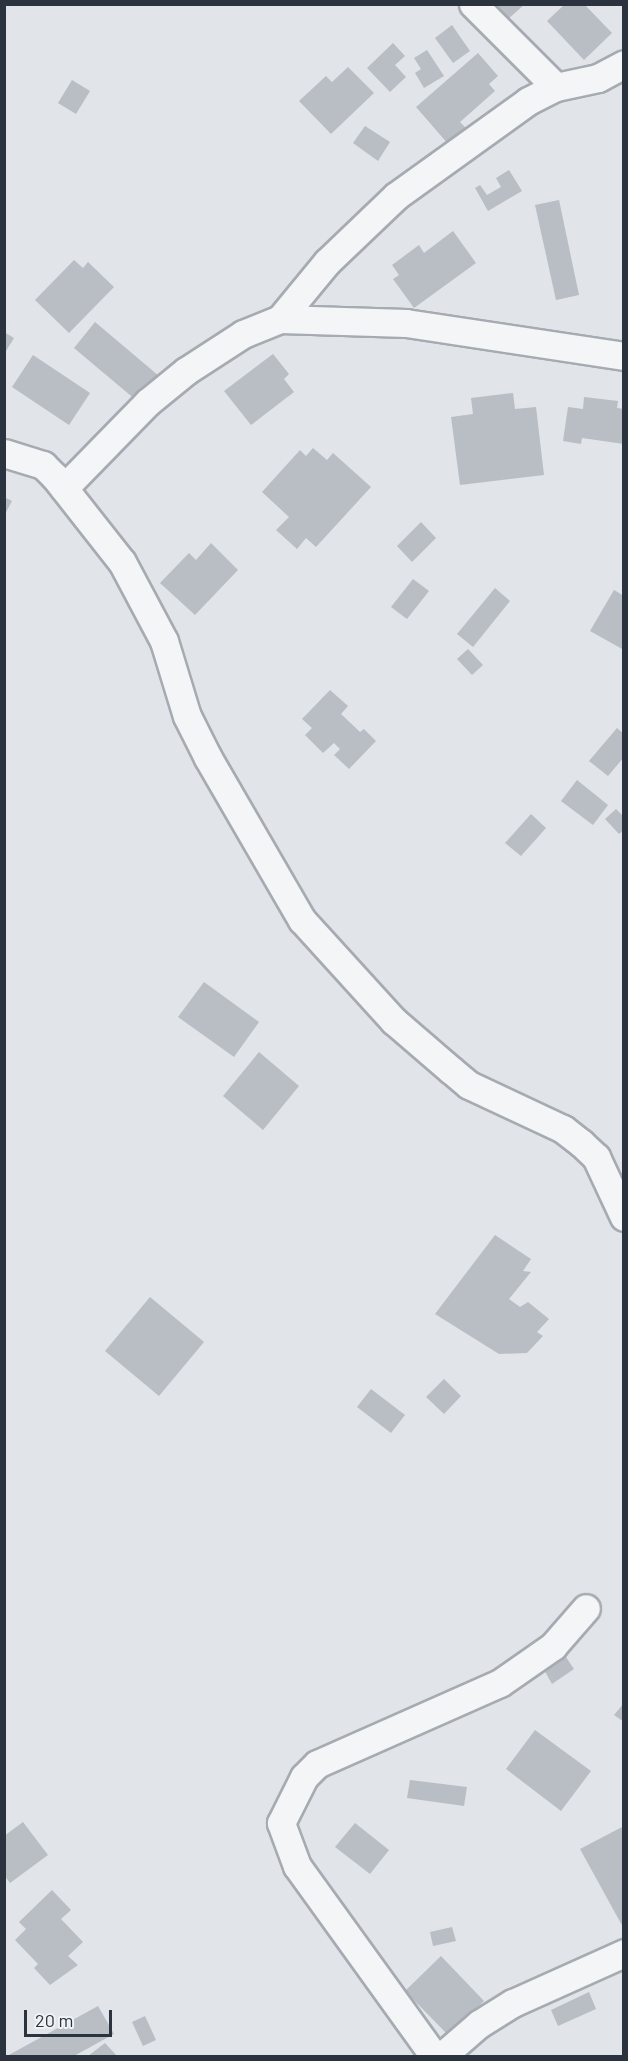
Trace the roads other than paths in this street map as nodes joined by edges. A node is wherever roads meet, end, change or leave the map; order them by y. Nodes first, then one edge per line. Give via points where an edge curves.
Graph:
1 (473, 4) edge
2 (624, 64) edge
3 (556, 87) junction
4 (280, 320) junction
5 (624, 356) edge
6 (4, 453) edge
7 (64, 488) junction
8 (624, 1217) edge
9 (586, 1608) dead end
10 (624, 1953) edge
11 (434, 2056) edge
12 (442, 2056) edge

1 - 3 street
2 - 3 street via 598,78
3 - 4 street via 528,101 396,196 327,262
4 - 5 street via 406,323
4 - 7 street via 243,334 186,371 148,402
6 - 7 street via 43,465
7 - 8 street via 122,562 164,641 187,716 208,758 302,921 394,1021 469,1085 563,1129 581,1143 596,1157
9 - 11 street via 553,1646 500,1683 317,1764 304,1777 281,1823 297,1866
10 - 12 street via 513,2003 479,2024

